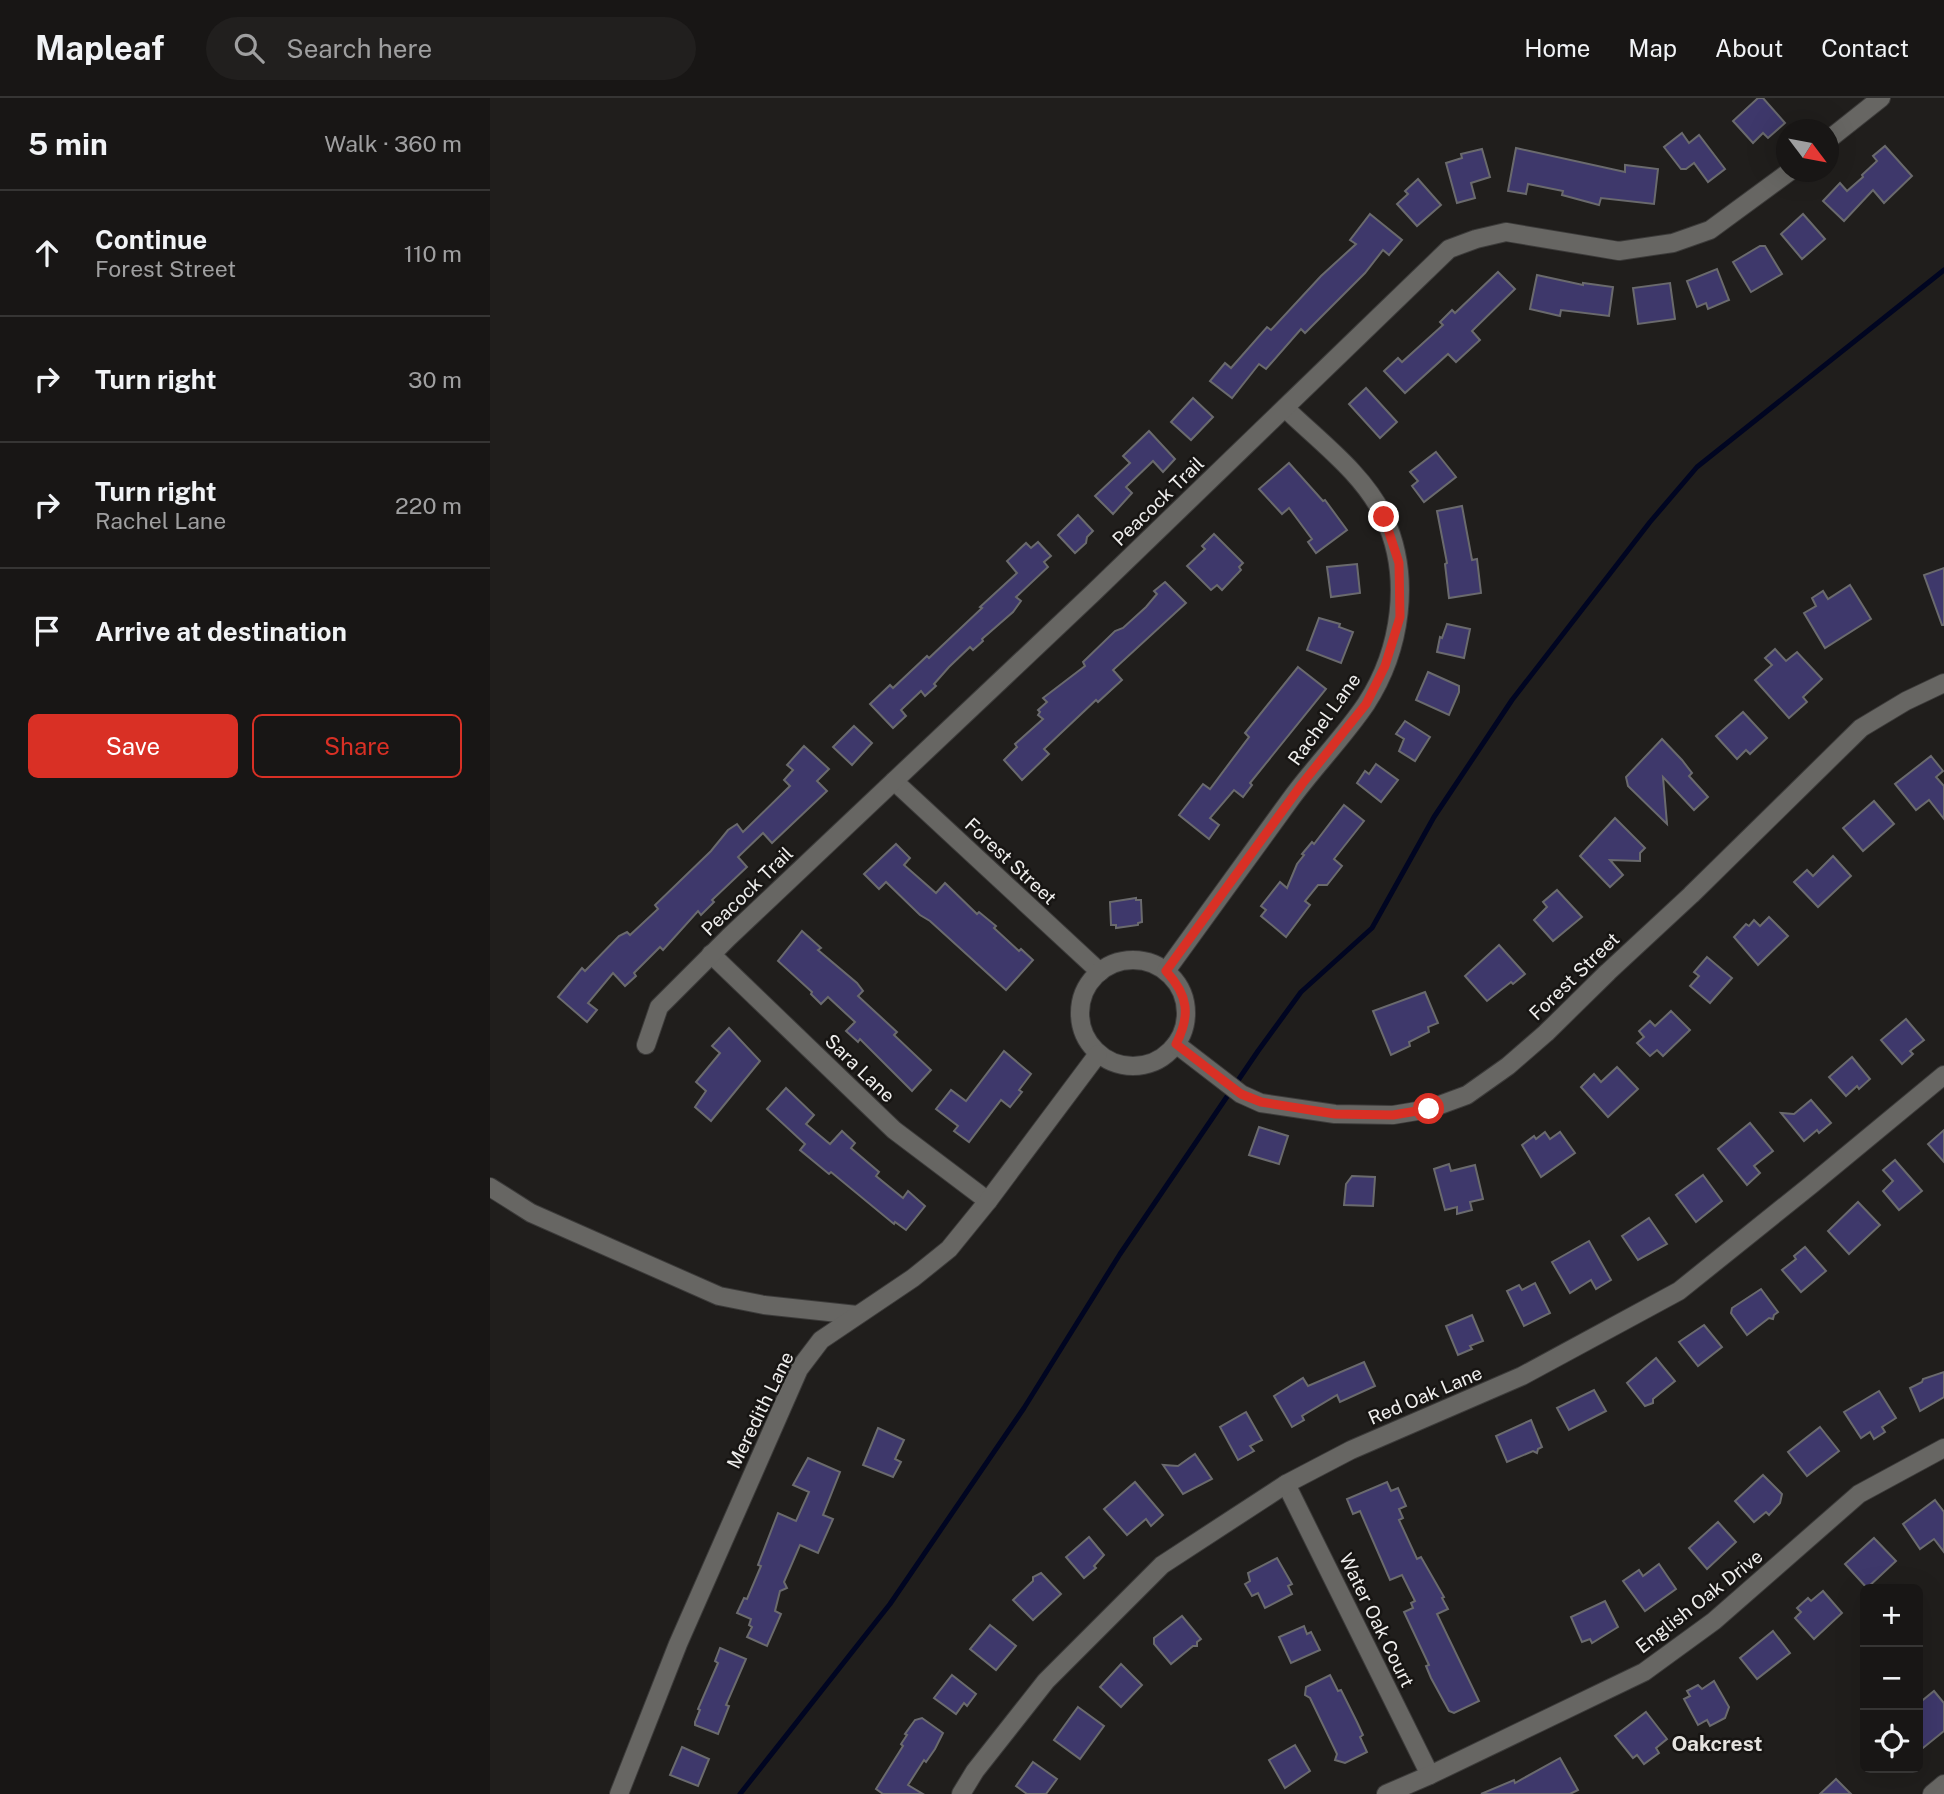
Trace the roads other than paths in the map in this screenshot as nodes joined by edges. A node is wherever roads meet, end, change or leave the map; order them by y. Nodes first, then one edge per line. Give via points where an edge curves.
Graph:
1 (1881, 98) edge
2 (1839, 132) edge
3 (1776, 182) edge
4 (1285, 408) junction
5 (1944, 683) edge
6 (894, 780) junction
7 (711, 954) junction
8 (1166, 971) junction
9 (1100, 972) junction
10 (1176, 1044) junction
11 (646, 1045) dead end
12 (1098, 1054) junction
13 (1944, 1074) edge
14 (490, 1187) edge
15 (988, 1201) junction
16 (857, 1315) junction
17 (1944, 1448) edge
18 (1286, 1483) junction
19 (1430, 1775) junction
20 (1944, 1784) edge
21 (619, 1794) edge
22 (961, 1794) edge
23 (1386, 1794) edge
24 (1932, 1794) edge

1 - 2 street
3 - 4 street, Peacock Trail via 1710,230 1673,243 1619,251 1506,232 1450,249
4 - 6 street, Peacock Trail
4 - 8 street, Rachel Lane via 1357,477 1384,517 1399,563 1400,617 1385,666 1366,704
5 - 10 street, Forest Street via 1861,728 1546,1033 1467,1095 1429,1109 1393,1115 1335,1114 1261,1102 1241,1094
6 - 7 street, Peacock Trail
6 - 9 street, Forest Street
7 - 11 street, Peacock Trail via 659,1007
7 - 15 street, Sara Lane via 894,1130
8 - 9 street via 1140,960
8 - 10 street via 1184,998 1184,1030
9 - 12 street via 1087,986 1080,1013 1086,1039
10 - 12 street via 1148,1065 1130,1067
12 - 15 street, Meredith Lane
13 - 18 street, Red Oak Lane via 1679,1291 1522,1376
14 - 16 street via 531,1213 719,1296
15 - 16 street, Meredith Lane via 949,1249
16 - 21 street, Meredith Lane via 821,1340 799,1369
17 - 19 street, English Oak Drive via 1859,1494 1714,1621 1644,1672
18 - 19 street, Water Oak Court
18 - 22 street, Red Oak Lane via 1162,1565 1046,1681
19 - 23 street, English Oak Drive
20 - 24 street

